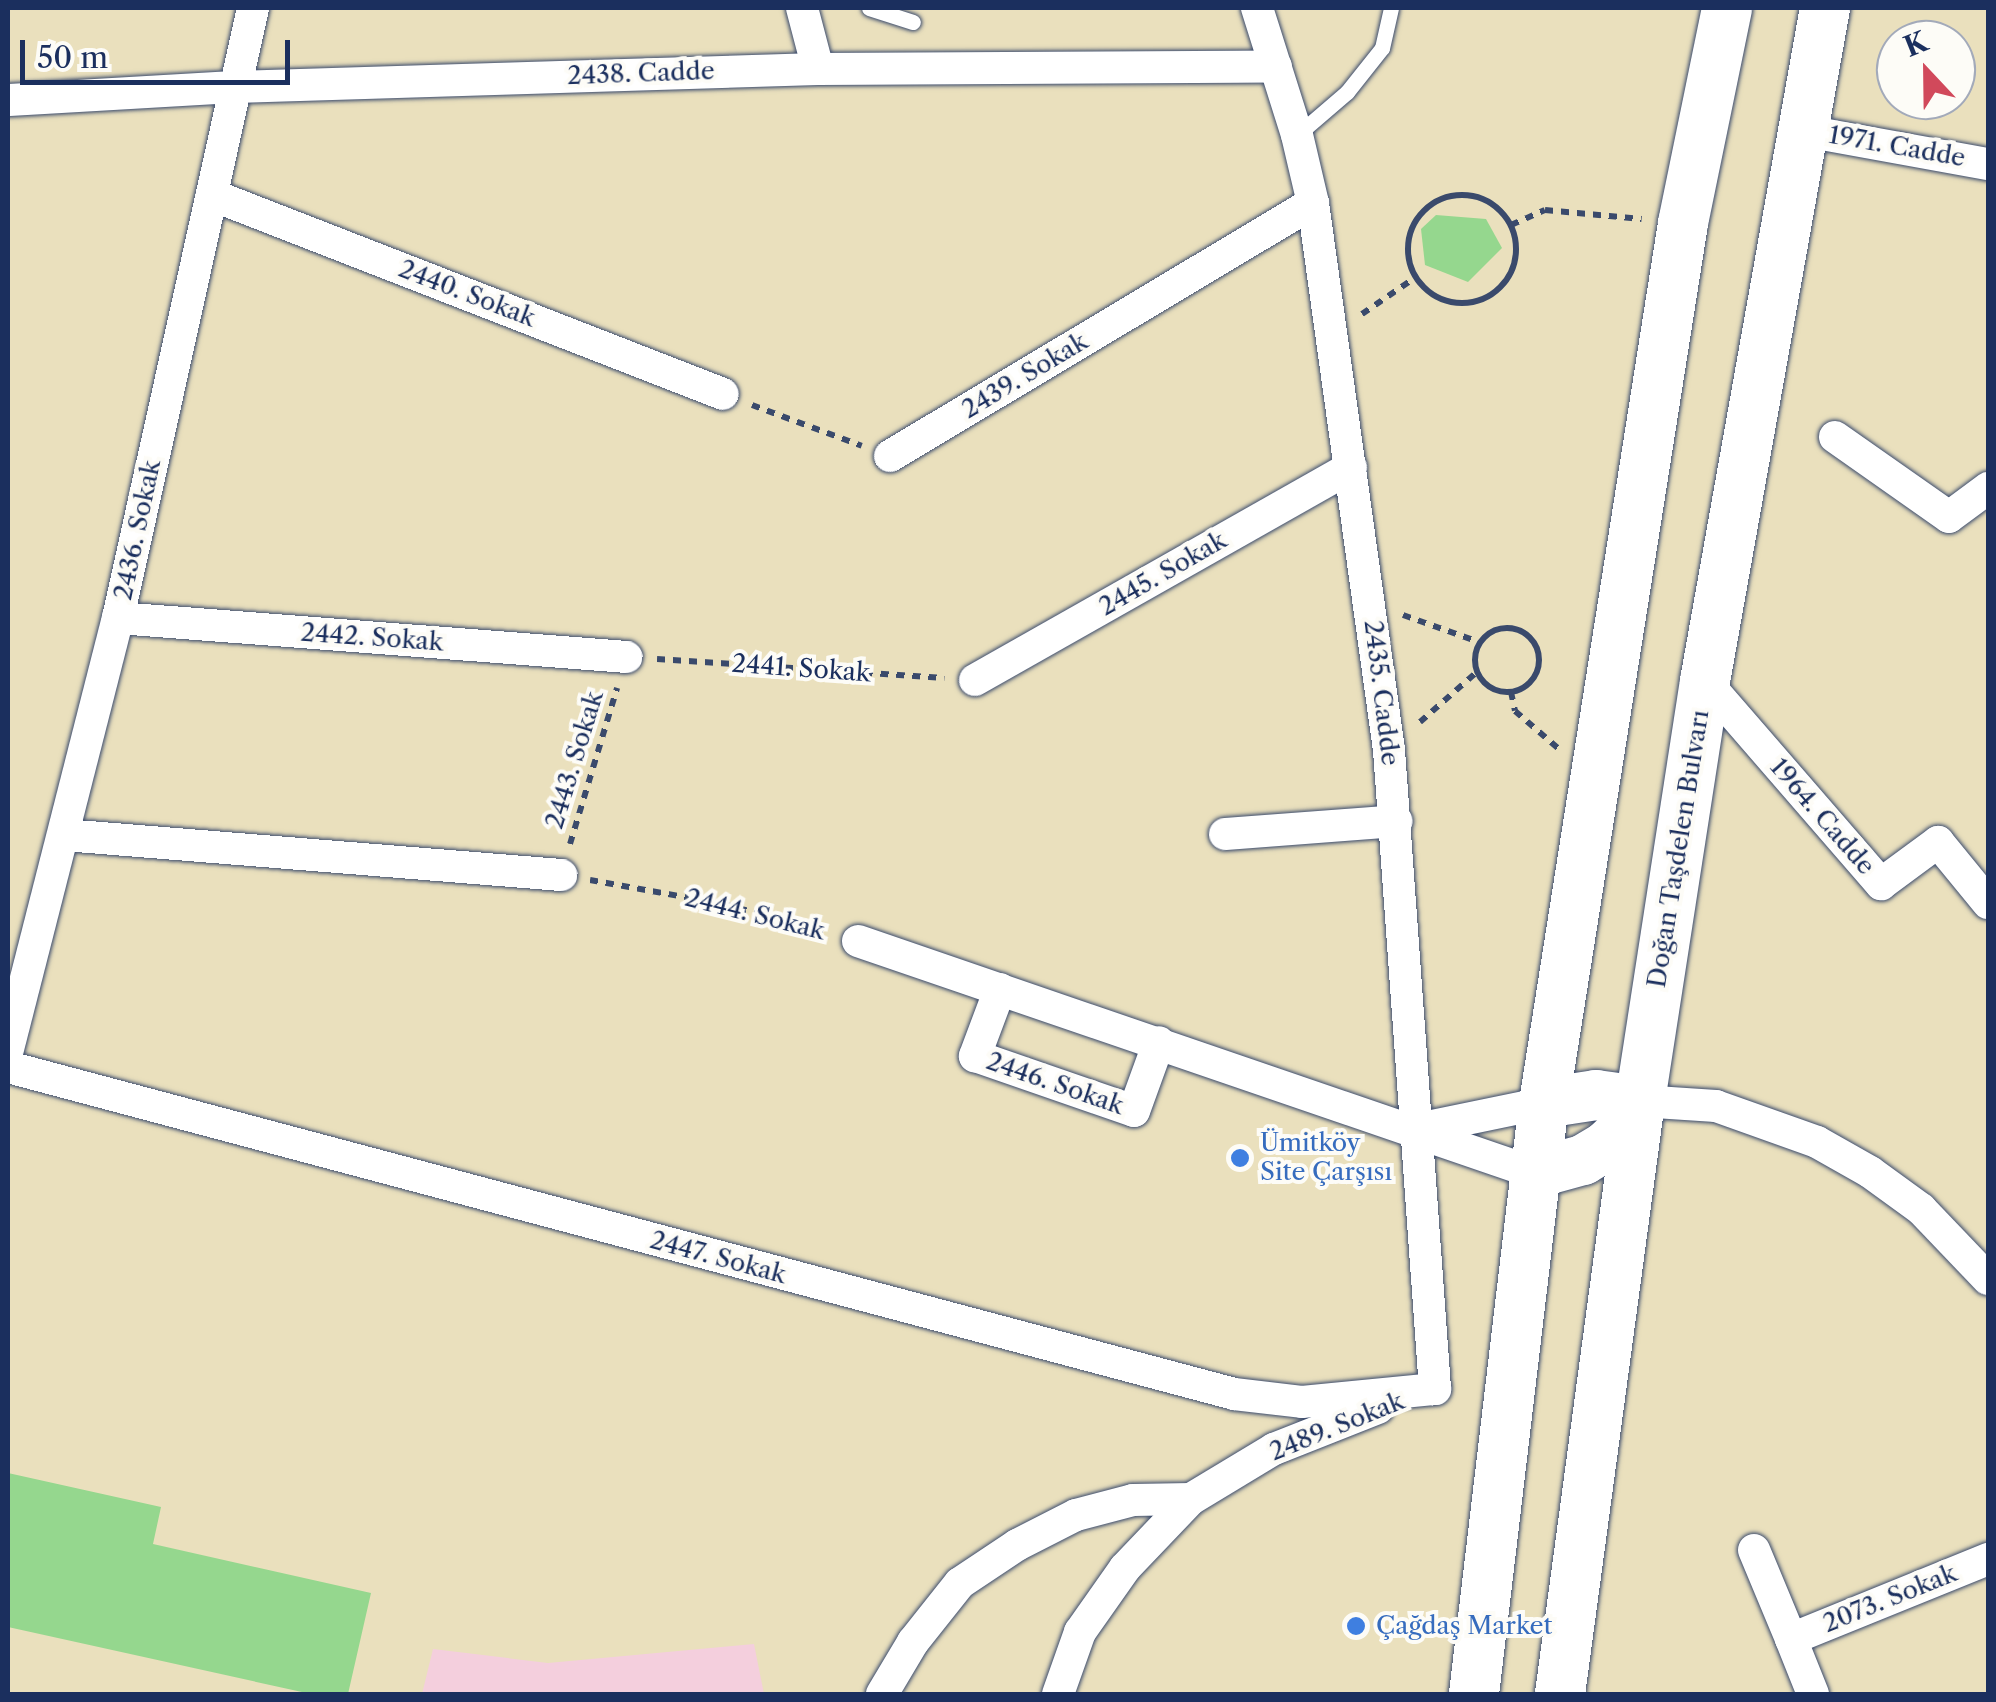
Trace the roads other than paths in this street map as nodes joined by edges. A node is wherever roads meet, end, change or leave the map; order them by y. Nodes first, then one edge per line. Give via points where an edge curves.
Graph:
1 (252, 8) edge
2 (802, 8) edge
3 (870, 8) edge
4 (1257, 8) edge
5 (1391, 8) edge
6 (1728, 8) edge
7 (1825, 8) edge
8 (913, 22) dead end
9 (1276, 67) junction
10 (818, 69) junction
11 (235, 87) junction
12 (8, 100) edge
13 (1806, 131) junction
14 (1297, 135) junction
15 (1988, 164) edge
16 (212, 195) junction
17 (1313, 203) junction
18 (723, 394) road end
19 (1836, 437) dead end
20 (890, 456) road end
21 (1351, 467) junction
22 (1983, 504) edge
23 (118, 618) junction
24 (627, 657) road end
25 (975, 680) road end
26 (1704, 682) junction
27 (1397, 820) junction
28 (1224, 834) dead end
29 (64, 835) junction
30 (560, 875) road end
31 (1988, 903) edge
32 (858, 941) road end
33 (1000, 989) junction
34 (1159, 1042) junction
35 (8, 1049) edge
36 (8, 1067) edge
37 (1640, 1101) junction
38 (1544, 1104) junction
39 (1418, 1129) junction
40 (1535, 1173) junction
41 (1988, 1279) edge
42 (1435, 1389) junction
43 (1191, 1499) junction
44 (1754, 1550) dead end
45 (1988, 1559) edge
46 (1790, 1639) junction
47 (882, 1694) edge
48 (1058, 1694) edge
49 (1474, 1694) edge
50 (1560, 1694) edge
51 (1813, 1694) edge

1 - 11 street, 2436. Sokak
2 - 10 street
3 - 8 lane
4 - 9 street, 2435. Cadde
5 - 14 lane via 1382,48 1347,92
6 - 38 main road via 1684,223
7 - 13 main road, Doğan Taşdelen Bulvarı
9 - 10 street, 2438. Cadde
9 - 14 street, 2435. Cadde
10 - 11 street, 2438. Cadde
11 - 12 street, 2438. Cadde
11 - 16 street, 2436. Sokak
13 - 15 street, 1971. Cadde
13 - 26 main road, Doğan Taşdelen Bulvarı
14 - 17 street, 2435. Cadde
16 - 18 street, 2440. Sokak
16 - 23 street, 2436. Sokak
17 - 20 street, 2439. Sokak
17 - 21 street, 2435. Cadde
19 - 22 street via 1948,517
21 - 25 street, 2445. Sokak
21 - 27 street, 2435. Cadde
23 - 24 street, 2442. Sokak
23 - 29 street, 2436. Sokak
26 - 31 street, 1964. Cadde via 1880,884 1938,842
26 - 37 main road, Doğan Taşdelen Bulvarı
27 - 28 street
27 - 39 street, 2435. Cadde
29 - 30 street
29 - 35 street, 2436. Sokak
32 - 33 street, 2444. Sokak
33 - 34 street, 2444. Sokak
33 - 34 street, 2446. Sokak via 976,1056 1134,1111
34 - 39 street, 2444. Sokak
36 - 42 street, 2447. Sokak via 1234,1394 1302,1402
37 - 38 main road via 1596,1096
37 - 40 main road via 1605,1147
37 - 41 street via 1716,1106 1816,1142 1908,1199
37 - 50 main road, Doğan Taşdelen Bulvarı
38 - 39 street, 2444. Sokak
38 - 40 main road
39 - 40 street, 2444. Sokak
39 - 42 street, 2435. Cadde
40 - 49 main road
42 - 43 street, 2489. Sokak via 1274,1449
43 - 47 street via 1133,1500 1076,1515 1017,1545 960,1584 912,1642
43 - 48 street, 2489. Sokak via 1126,1568 1080,1632
44 - 46 street
45 - 46 street, 2073. Sokak
46 - 51 street, 2073. Sokak

